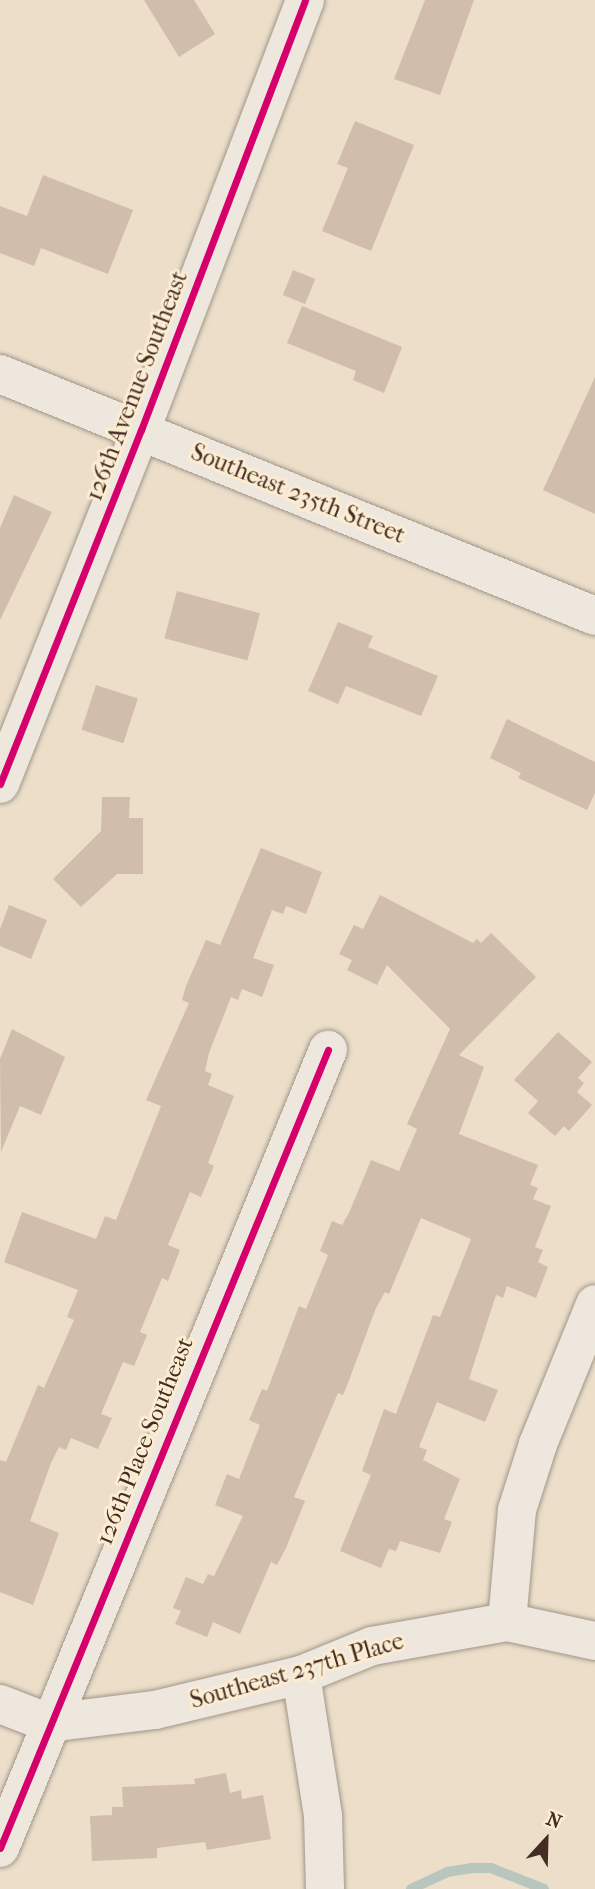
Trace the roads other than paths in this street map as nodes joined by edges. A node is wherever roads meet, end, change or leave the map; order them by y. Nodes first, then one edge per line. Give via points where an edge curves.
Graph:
1 (305, 0) edge
2 (0, 374) edge
3 (141, 430) junction
4 (595, 616) edge
5 (0, 784) edge
6 (328, 1050) dead end
7 (595, 1304) edge
8 (507, 1622) junction
9 (595, 1641) edge
10 (301, 1675) junction
11 (0, 1704) edge
12 (49, 1723) junction
13 (0, 1848) edge
14 (325, 1889) edge

1 - 3 street, 126th Avenue Southeast
2 - 3 street, Southeast 235th Street
3 - 4 street, Southeast 235th Street
3 - 5 street, 126th Avenue Southeast
6 - 12 street, 126th Place Southeast
7 - 8 street via 538,1444 517,1510
8 - 9 street, Southeast 237th Place
8 - 10 street, Southeast 237th Place via 372,1646
10 - 12 street, Southeast 237th Place via 156,1710
10 - 14 street via 323,1816
11 - 12 street, Southeast 237th Place
12 - 13 street, 126th Place Southeast

